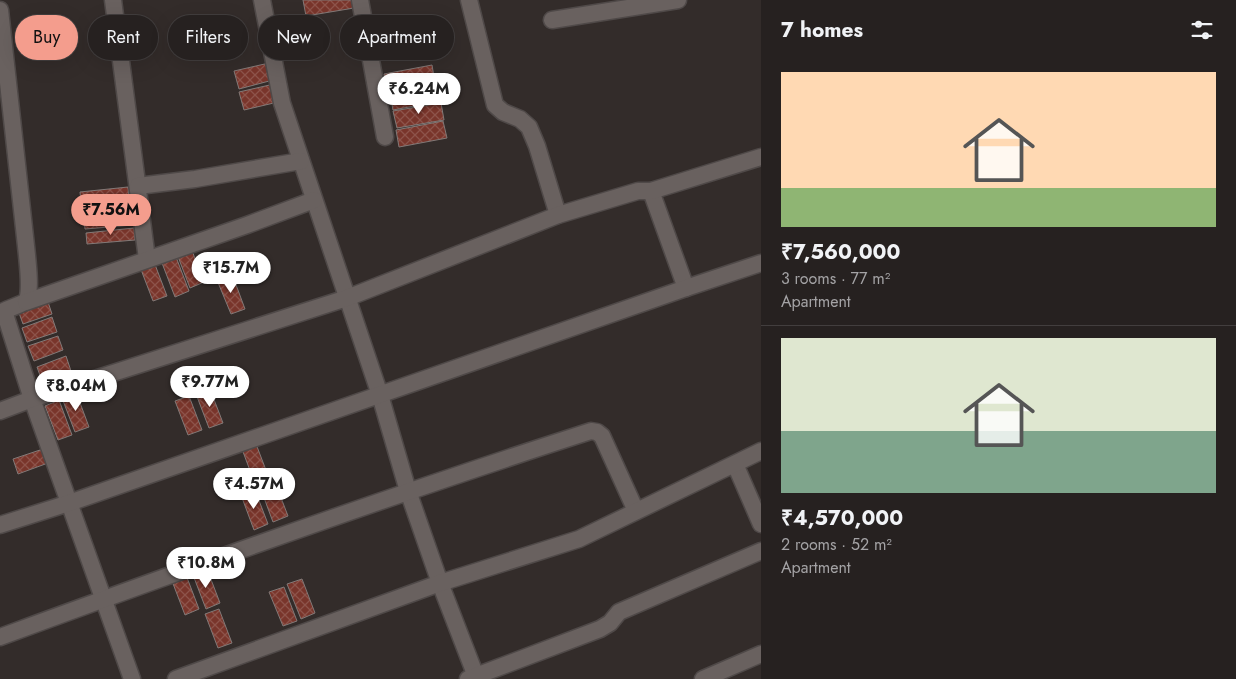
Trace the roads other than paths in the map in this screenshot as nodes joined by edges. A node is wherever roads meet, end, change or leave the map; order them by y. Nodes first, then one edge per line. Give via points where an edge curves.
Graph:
1 (113, 0) edge
2 (262, 0) edge
3 (360, 0) edge
4 (469, 0) edge
5 (678, 0) edge
6 (0, 10) edge
7 (552, 20) dead end
8 (385, 137) dead end
9 (761, 157) edge
10 (301, 160) junction
11 (138, 186) junction
12 (650, 191) junction
13 (314, 200) junction
14 (558, 215) junction
15 (147, 259) junction
16 (761, 263) edge
17 (686, 288) junction
18 (347, 298) junction
19 (26, 302) junction
20 (2, 311) edge
21 (380, 395) junction
22 (32, 399) junction
23 (0, 411) edge
24 (761, 451) edge
25 (735, 464) junction
26 (408, 491) junction
27 (69, 502) junction
28 (636, 512) junction
29 (761, 524) edge
30 (0, 526) edge
31 (761, 551) edge
32 (440, 583) junction
33 (103, 599) junction
34 (0, 637) edge
35 (761, 654) edge
36 (474, 678) edge
37 (132, 679) edge
38 (176, 679) edge
39 (702, 679) edge

1 - 11 street
2 - 10 street via 282,103
3 - 8 street
4 - 14 street via 495,105 529,127 538,146
5 - 7 street
6 - 19 street via 26,246 29,296
9 - 12 street
10 - 11 street
10 - 13 street
11 - 15 street
12 - 14 street via 638,191
12 - 17 street
13 - 15 street
13 - 18 street
14 - 18 street
15 - 19 street
16 - 17 street
17 - 21 street
18 - 21 street
18 - 22 street
19 - 20 street
20 - 22 street
21 - 26 street
21 - 27 street
22 - 23 street
22 - 27 street
24 - 25 street
25 - 28 street
25 - 29 street
26 - 28 street via 591,431 602,436
26 - 32 street
26 - 33 street
27 - 30 street
27 - 33 street
28 - 32 street via 579,539
31 - 36 street via 618,612 600,630
32 - 36 street
32 - 38 street
33 - 34 street
33 - 37 street
35 - 39 street

